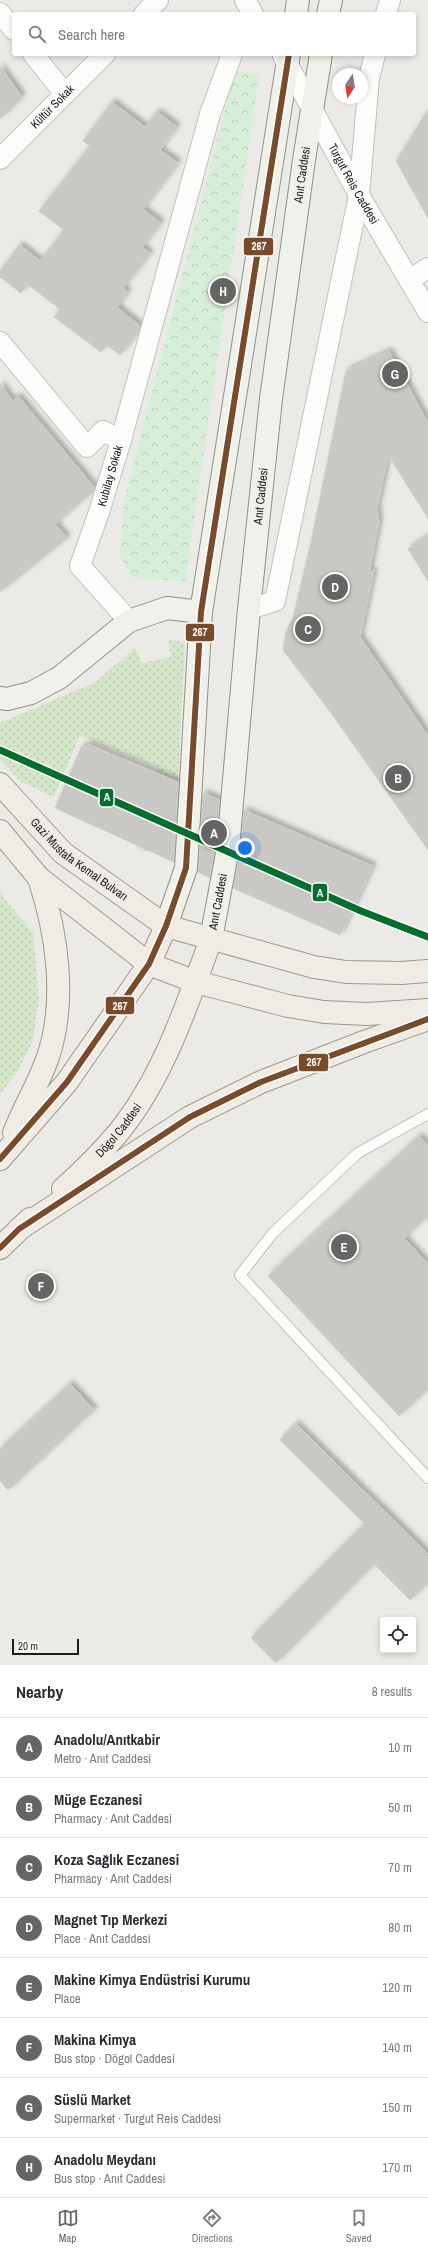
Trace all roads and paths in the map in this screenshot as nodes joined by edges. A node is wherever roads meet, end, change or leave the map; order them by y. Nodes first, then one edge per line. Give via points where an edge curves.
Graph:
1 (158, 0) edge
2 (298, 0) edge
3 (331, 0) edge
4 (390, 0) edge
5 (146, 12) edge
6 (296, 12) edge
7 (328, 12) edge
8 (387, 12) edge
9 (0, 13) edge
10 (12, 28) edge
11 (35, 56) edge
12 (103, 56) edge
13 (231, 56) edge
14 (321, 56) edge
15 (374, 56) edge
16 (286, 57) edge
17 (65, 94) junction
18 (312, 107) junction
19 (0, 159) edge
20 (359, 195) junction
21 (428, 268) edge
22 (409, 280) junction
23 (428, 312) edge
24 (0, 342) edge
25 (120, 440) junction
26 (249, 609) junction
27 (201, 612) junction
28 (129, 621) junction
29 (0, 698) edge
30 (0, 784) edge
31 (0, 831) edge
32 (39, 878) junction
33 (166, 926) junction
34 (211, 939) junction
35 (149, 964) junction
36 (428, 971) edge
37 (196, 982) junction
38 (428, 1010) edge
39 (428, 1019) edge
40 (428, 1114) edge
41 (3, 1156) edge
42 (19, 1229) junction
43 (0, 1248) edge
44 (428, 1478) edge

1 - 5 street
2 - 6 main road
3 - 7 main road
4 - 8 street
9 - 10 street
11 - 17 street
12 - 17 street, Kültür Sokak
13 - 25 street via 210,114
14 - 18 main road, Anıt Caddesi
15 - 20 street via 369,78
16 - 18 street, Turgut Reis Caddesi
16 - 27 main road
17 - 19 street, Kültür Sokak
18 - 20 street, Turgut Reis Caddesi
18 - 26 main road, Anıt Caddesi via 271,399
20 - 22 street, Turgut Reis Caddesi
20 - 26 street via 275,601
21 - 22 street
22 - 23 street, Turgut Reis Caddesi
24 - 25 street, Kubilay Sokak via 87,447 103,431
25 - 28 street, Kubilay Sokak via 80,566
26 - 34 main road, Anıt Caddesi via 228,848
27 - 28 main road via 167,608
27 - 33 main road via 186,868
28 - 29 main road via 59,678 31,693
30 - 33 main road, Gazi Mustafa Kemal Bulvarı via 63,853
31 - 32 main road
32 - 35 main road
32 - 41 main road via 48,904 57,954 58,986 54,1027 41,1076
33 - 34 main road
33 - 35 main road
34 - 36 main road via 286,960 346,972
34 - 37 main road, Dögol Caddesi
35 - 37 main road
35 - 41 main road via 66,1082
37 - 38 main road via 288,1006 324,1012 367,1014
37 - 42 main road, Dögol Caddesi via 150,1085 118,1132 76,1178
39 - 42 main road via 261,1082 190,1117
40 - 44 lane via 358,1153 274,1233 240,1275
42 - 43 main road, Dögol Caddesi

